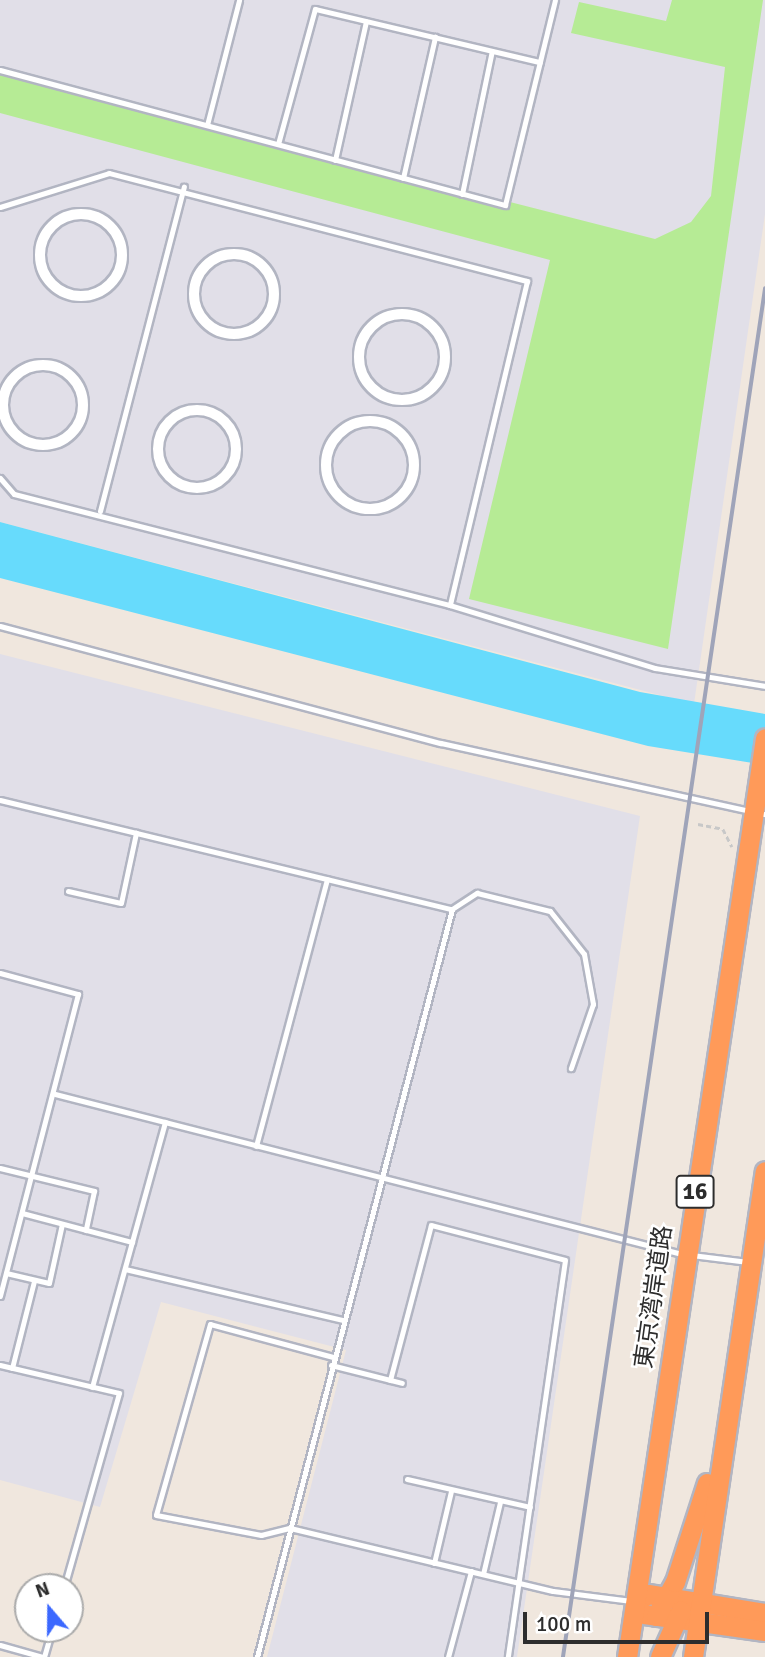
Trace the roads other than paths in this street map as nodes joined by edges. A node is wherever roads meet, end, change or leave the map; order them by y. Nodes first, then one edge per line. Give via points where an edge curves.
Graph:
1 (239, 0) edge
2 (555, 0) edge
3 (366, 21) junction
4 (435, 37) junction
5 (492, 51) junction
6 (540, 62) junction
7 (0, 70) edge
8 (207, 125) junction
9 (278, 145) junction
10 (335, 160) junction
11 (403, 178) junction
12 (184, 187) junction
13 (462, 194) junction
14 (0, 207) edge
15 (52, 226) joint
16 (206, 265) joint
17 (376, 322) joint
18 (10, 383) joint
19 (170, 421) joint
20 (343, 430) joint
21 (0, 478) edge
22 (100, 511) junction
23 (450, 605) junction
24 (0, 626) edge
25 (765, 686) edge
26 (765, 738) edge
27 (0, 800) edge
28 (759, 813) edge
29 (136, 833) junction
30 (327, 879) junction
31 (68, 891) dead end
32 (452, 909) junction
33 (0, 973) edge
34 (571, 1068) dead end
35 (55, 1094) junction
36 (165, 1122) junction
37 (256, 1146) junction
38 (0, 1168) edge
39 (765, 1171) edge
40 (32, 1177) junction
41 (380, 1180) junction
42 (22, 1213) junction
43 (62, 1224) junction
44 (86, 1230) junction
45 (132, 1242) junction
46 (685, 1254) junction
47 (752, 1263) junction
48 (125, 1269) junction
49 (6, 1273) junction
50 (34, 1281) junction
51 (0, 1296) edge
52 (342, 1320) junction
53 (333, 1357) junction
54 (0, 1365) edge
55 (331, 1365) junction
56 (12, 1368) junction
57 (390, 1380) junction
58 (401, 1383) dead end
59 (92, 1387) junction
60 (724, 1424) junction
61 (407, 1479) dead end
62 (451, 1491) junction
63 (500, 1502) junction
64 (530, 1507) junction
65 (290, 1528) junction
66 (434, 1563) junction
67 (471, 1571) junction
68 (68, 1573) edge
69 (482, 1574) junction
70 (519, 1583) junction
71 (667, 1598) junction
72 (636, 1602) junction
73 (695, 1609) junction
74 (765, 1613) edge
75 (665, 1618) junction
76 (765, 1630) edge
77 (0, 1645) edge
78 (43, 1657) edge
79 (257, 1657) edge
80 (448, 1657) edge
81 (508, 1657) edge
82 (627, 1657) edge
83 (660, 1657) edge
84 (693, 1657) edge

1 - 8 lane
2 - 6 lane
3 - 4 lane
3 - 9 lane via 315,9
3 - 10 lane
4 - 5 lane
4 - 11 lane
5 - 6 lane
5 - 13 lane
6 - 13 lane via 505,205
7 - 8 lane
8 - 9 lane
9 - 10 lane
10 - 11 lane
11 - 13 lane
12 - 14 lane via 109,173
12 - 22 lane
12 - 23 lane via 527,281
15 - 15 street via 78,214 105,221 122,255 113,281 91,294 55,286 40,251
16 - 16 street via 231,253 266,268 275,290 261,325 225,334 202,319 193,296
17 - 17 street via 405,313 431,324 445,352 432,388 394,399 369,384 359,358
18 - 18 street via 46,366 71,376 82,396 77,426 56,443 19,437 3,409
19 - 19 street via 195,410 222,419 236,440 229,473 207,488 173,481 158,458
20 - 20 street via 380,422 409,443 413,478 398,500 364,509 332,489 326,463
21 - 22 lane via 14,494
22 - 23 lane
23 - 25 lane via 655,668
24 - 28 lane via 441,743
26 - 28 highway, 東京湾岸道路 / 16
27 - 29 lane
28 - 46 highway, 東京湾岸道路 / 16
29 - 30 lane
29 - 31 lane via 121,903
30 - 32 lane
30 - 37 lane
32 - 34 lane via 477,894 550,911 584,954 593,1004
32 - 41 lane
33 - 35 lane via 78,994
35 - 36 lane
35 - 40 lane
36 - 37 lane
36 - 45 lane
37 - 41 lane
38 - 40 lane
39 - 47 highway
40 - 42 lane
40 - 44 lane via 93,1191
41 - 46 lane
41 - 52 lane
42 - 43 lane
42 - 49 lane
43 - 44 lane
43 - 50 lane via 49,1283
44 - 45 lane
45 - 48 lane
46 - 47 lane
46 - 72 highway, 東京湾岸道路 / 16
47 - 60 highway
48 - 52 lane
48 - 59 lane
49 - 50 lane
49 - 51 lane
50 - 56 lane
52 - 53 lane
53 - 55 lane
53 - 65 lane via 210,1324 156,1515 261,1535
54 - 56 lane
55 - 57 lane
55 - 65 lane
56 - 59 lane
57 - 58 lane
57 - 64 lane via 431,1225 565,1260
59 - 68 lane via 119,1393
60 - 71 highway
60 - 73 highway
61 - 62 lane
62 - 63 lane
62 - 66 lane
63 - 64 lane
63 - 69 lane
64 - 70 lane
65 - 66 lane
65 - 79 lane
66 - 67 lane
67 - 69 lane
67 - 80 lane
69 - 70 lane
70 - 72 lane
70 - 81 lane
71 - 72 highway via 648,1594
71 - 73 highway
71 - 75 highway
72 - 75 highway via 645,1615
72 - 82 highway, 東京湾岸道路 / 16
73 - 74 highway
73 - 75 highway
73 - 76 highway
73 - 84 highway
75 - 83 highway
77 - 78 lane

